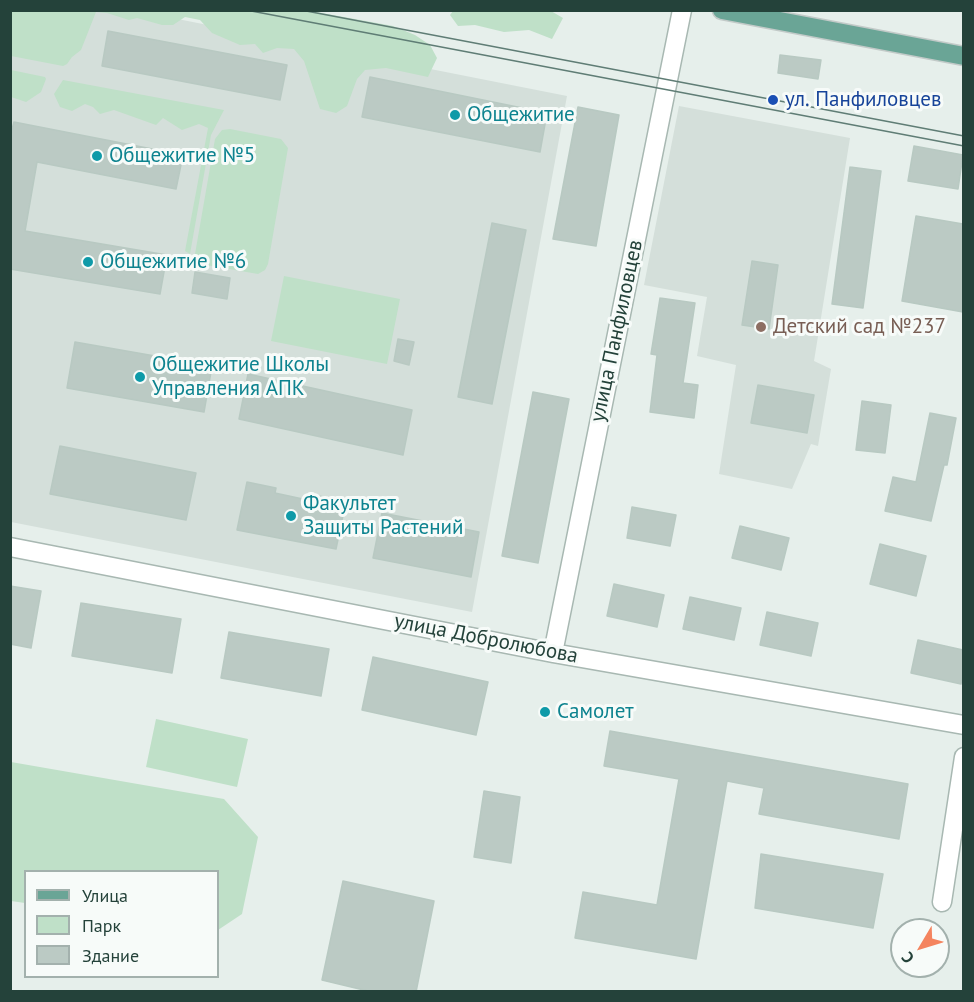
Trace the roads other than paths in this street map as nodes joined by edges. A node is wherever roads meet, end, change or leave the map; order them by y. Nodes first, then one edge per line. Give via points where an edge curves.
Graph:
1 (682, 10) edge
2 (722, 10) edge
3 (963, 56) edge
4 (10, 547) edge
5 (553, 653) junction
6 (963, 725) edge
7 (963, 758) edge
8 (942, 902) dead end

1 - 5 street, улица Панфиловцев
2 - 3 main road
4 - 5 street, улица Добролюбова
5 - 6 street, улица Добролюбова
7 - 8 street

